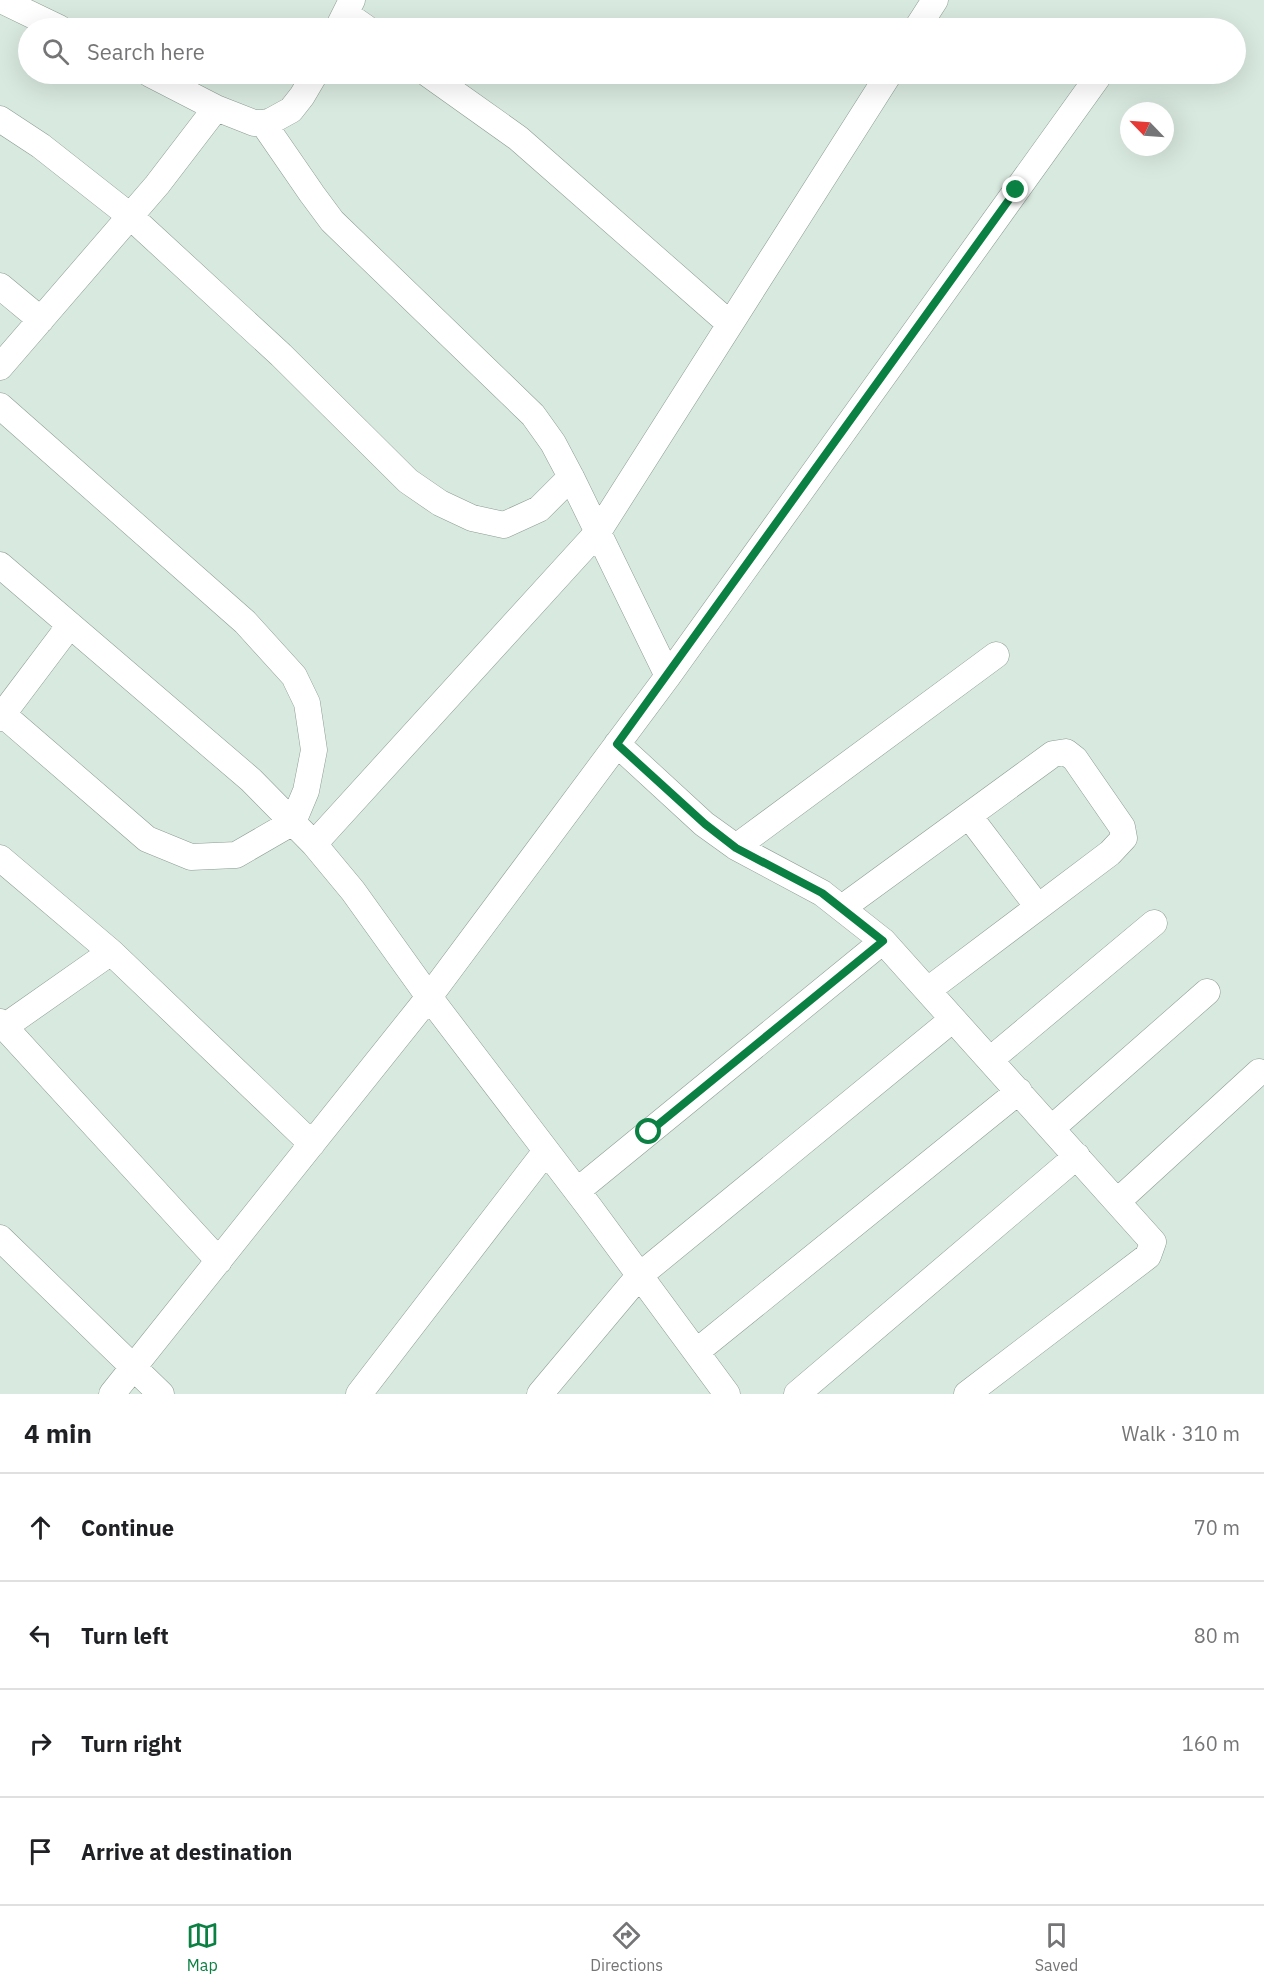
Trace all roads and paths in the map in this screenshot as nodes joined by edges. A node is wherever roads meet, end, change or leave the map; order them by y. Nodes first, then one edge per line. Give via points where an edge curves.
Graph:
1 (1, 0) edge
2 (934, 0) edge
3 (38, 18) edge
4 (923, 18) edge
5 (169, 84) edge
6 (309, 84) edge
7 (442, 84) edge
8 (883, 84) edge
9 (1093, 84) edge
10 (216, 108) junction
11 (0, 119) edge
12 (263, 123) junction
13 (130, 216) junction
14 (0, 286) edge
15 (40, 320) junction
16 (730, 324) junction
17 (0, 367) edge
18 (0, 406) edge
19 (571, 477) junction
20 (598, 532) junction
21 (0, 565) edge
22 (70, 625) junction
23 (996, 655) dead end
24 (668, 676) junction
25 (1, 715) edge
26 (617, 744) junction
27 (969, 816) junction
28 (293, 822) junction
29 (314, 844) junction
30 (736, 848) junction
31 (0, 858) edge
32 (1038, 907) junction
33 (842, 909) junction
34 (1154, 923) dead end
35 (883, 941) junction
36 (111, 952) junction
37 (928, 990) junction
38 (1207, 992) dead end
39 (429, 998) junction
40 (953, 1019) junction
41 (2, 1025) edge
42 (990, 1060) junction
43 (1259, 1072) dead end
44 (1019, 1091) junction
45 (1052, 1128) junction
46 (312, 1144) junction
47 (546, 1151) junction
48 (1077, 1156) junction
49 (578, 1191) junction
50 (1118, 1201) junction
51 (2, 1244) edge
52 (219, 1261) junction
53 (639, 1276) junction
54 (696, 1352) junction
55 (133, 1367) junction
56 (112, 1394) edge
57 (161, 1394) edge
58 (360, 1394) edge
59 (540, 1394) edge
60 (727, 1394) edge
61 (797, 1394) edge
62 (967, 1394) edge

1 - 3 street
2 - 4 street
5 - 10 street
6 - 12 street via 291,110
7 - 16 street via 518,138
8 - 16 street
9 - 24 street
10 - 12 street
10 - 13 street
11 - 13 street
12 - 19 street via 332,220 534,415
13 - 15 street
13 - 19 street via 281,355 408,481 440,503 472,518 504,525 539,509
14 - 15 street
15 - 17 street
16 - 20 street
18 - 28 street via 245,622 294,675 307,703 315,750 306,791
19 - 20 street
20 - 24 street
20 - 29 street
21 - 22 street
22 - 25 street
22 - 28 street via 251,780
23 - 30 street
24 - 26 street
25 - 28 street via 147,839 191,857 236,855
26 - 30 street
26 - 39 street
27 - 32 street
27 - 32 street via 1053,754 1066,752 1075,759 1122,826 1124,838
27 - 33 street
28 - 29 street
29 - 39 street via 353,891
30 - 33 street via 822,893
31 - 36 street
32 - 37 street
33 - 35 street
34 - 42 street
35 - 37 street
35 - 49 street
36 - 41 street
36 - 46 street
37 - 40 street
38 - 45 street
39 - 46 street
39 - 47 street
40 - 42 street
40 - 53 street
41 - 52 street
42 - 44 street
43 - 50 street
44 - 45 street
44 - 54 street
45 - 48 street
46 - 52 street
47 - 49 street
47 - 58 street
48 - 50 street
48 - 61 street
49 - 53 street
50 - 62 street via 1153,1242 1148,1256
51 - 55 street
52 - 55 street
53 - 54 street
53 - 59 street
54 - 60 street
55 - 56 street
55 - 57 street

